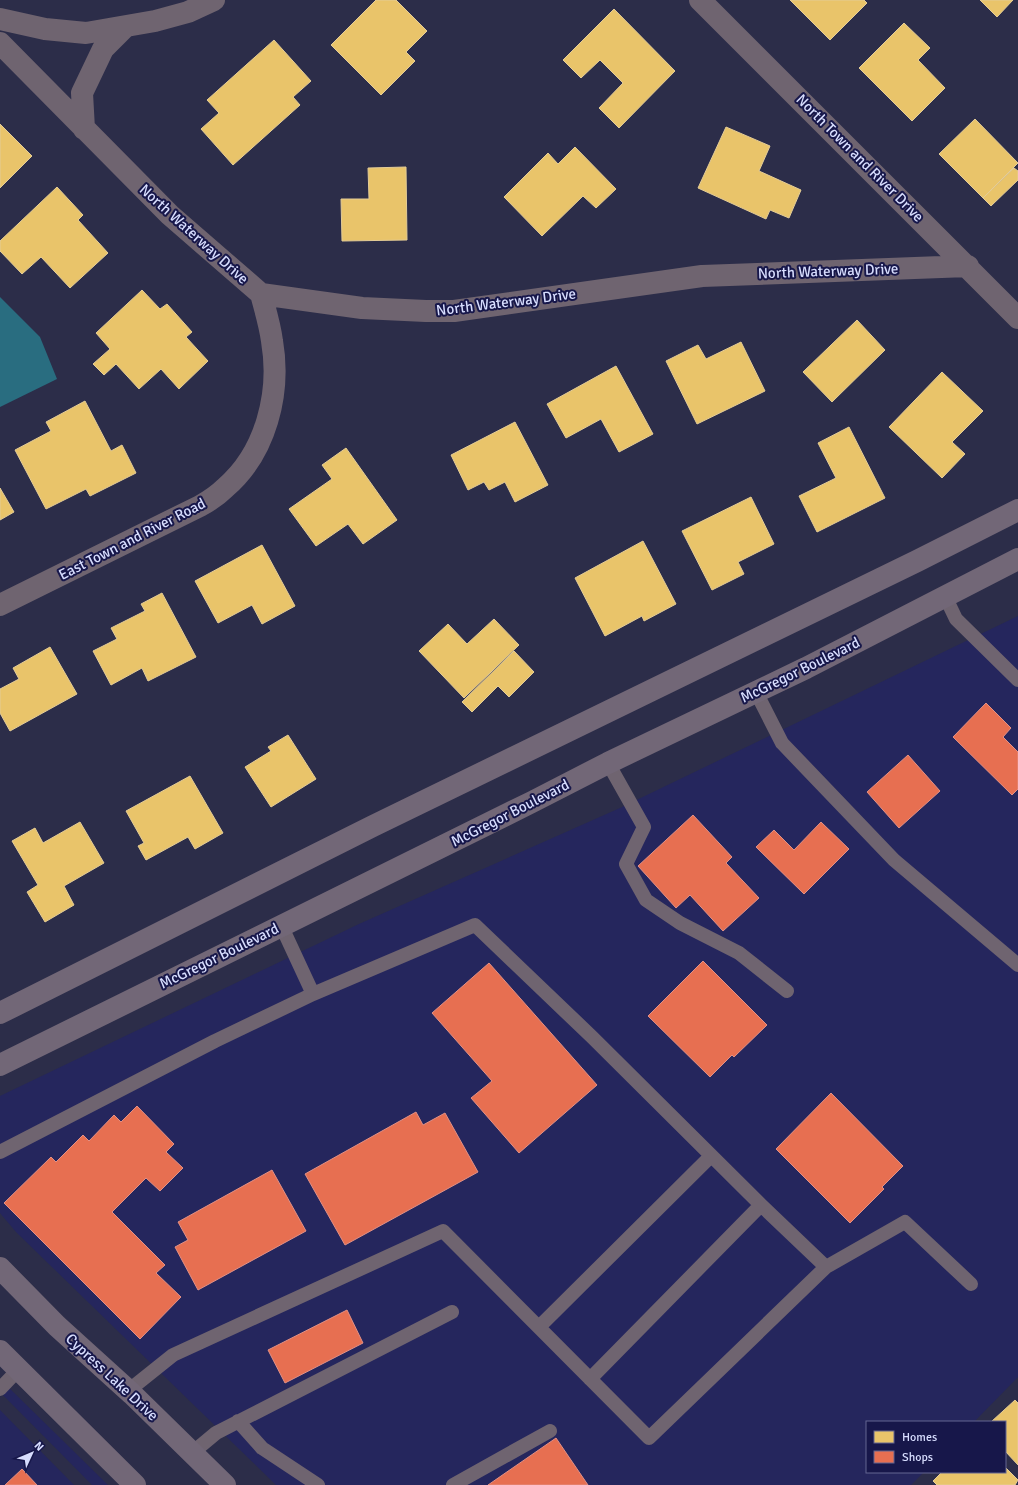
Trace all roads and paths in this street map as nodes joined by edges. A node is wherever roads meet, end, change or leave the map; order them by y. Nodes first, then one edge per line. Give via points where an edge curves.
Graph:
1 (214, 0) edge
2 (700, 0) edge
3 (0, 19) edge
4 (125, 27) junction
5 (0, 44) edge
6 (84, 129) junction
7 (968, 266) junction
8 (262, 294) junction
9 (1018, 318) edge
10 (1018, 510) edge
11 (1018, 559) edge
12 (945, 596) junction
13 (0, 604) edge
14 (1018, 680) edge
15 (756, 692) junction
16 (608, 763) junction
17 (281, 925) junction
18 (1018, 965) edge
19 (787, 991) dead end
20 (313, 994) junction
21 (0, 1013) edge
22 (0, 1065) edge
23 (0, 1152) edge
24 (711, 1156) junction
25 (761, 1205) junction
26 (0, 1268) edge
27 (826, 1268) junction
28 (971, 1284) dead end
29 (452, 1312) dead end
30 (539, 1327) junction
31 (0, 1351) edge
32 (19, 1369) junction
33 (590, 1379) junction
34 (0, 1389) edge
35 (128, 1391) junction
36 (238, 1421) junction
37 (550, 1431) dead end
38 (192, 1453) junction
39 (131, 1484) edge
40 (225, 1485) edge
41 (318, 1485) edge
42 (453, 1485) edge

1 - 4 street via 188,12
2 - 7 street, North Town and River Drive
3 - 4 street via 45,29 86,33
4 - 6 street via 103,49 82,93
5 - 6 street, North Waterway Drive
6 - 8 street, North Waterway Drive via 170,215
7 - 8 street, North Waterway Drive via 702,276 454,311 362,308
7 - 9 street, North Town and River Drive
8 - 13 street, East Town and River Road via 272,342 275,374 268,419 262,437 246,465 226,488 200,506
10 - 21 main road
11 - 12 main road, McGregor Boulevard
12 - 14 lane via 956,619
12 - 15 main road, McGregor Boulevard
15 - 16 main road, McGregor Boulevard
15 - 18 lane via 782,743 894,860
16 - 17 main road, McGregor Boulevard
16 - 19 lane via 644,827 626,864 646,900 680,923 739,953
17 - 20 lane
17 - 22 main road, McGregor Boulevard
20 - 23 lane via 215,1041
20 - 24 lane via 475,925
24 - 25 lane
24 - 30 lane
25 - 27 lane
25 - 33 lane
26 - 35 main road, Cypress Lake Drive via 57,1326
27 - 28 lane via 905,1222
27 - 33 lane via 649,1438
29 - 36 lane
30 - 33 lane
30 - 35 lane via 443,1231 173,1355
31 - 32 main road
32 - 34 lane
32 - 39 main road
35 - 38 main road, Cypress Lake Drive
36 - 38 lane via 216,1433
36 - 41 lane via 262,1448
37 - 42 lane
38 - 40 main road, Cypress Lake Drive

